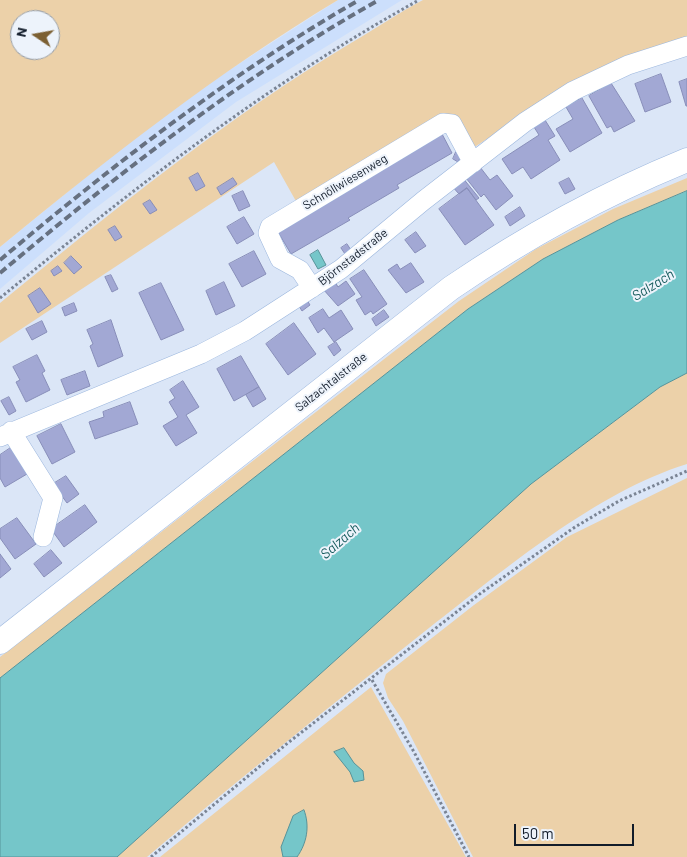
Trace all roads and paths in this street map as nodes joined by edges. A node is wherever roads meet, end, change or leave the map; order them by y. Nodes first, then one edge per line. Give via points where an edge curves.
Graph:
1 (419, 0) edge
2 (687, 46) edge
3 (687, 160) edge
4 (473, 163) junction
5 (312, 288) junction
6 (0, 298) edge
7 (5, 434) edge
8 (687, 471) edge
9 (43, 537) dead end
10 (0, 642) edge
11 (372, 680) junction
12 (151, 857) edge
13 (469, 857) edge

1 - 6 path via 270,90 119,200
2 - 4 street, Björnstadstraße via 628,65 573,91 525,122
3 - 10 main road, Salzachtalstraße via 571,213 510,248 451,288
4 - 5 street, Björnstadstraße via 341,269
4 - 5 street, Schnöllwiesenweg via 452,124 443,123 270,227 268,233 280,259 300,270
5 - 7 street, Björnstadstraße via 245,331 201,354
7 - 9 street via 53,498
8 - 11 path via 619,502 575,527 481,593
11 - 12 path via 289,742
11 - 13 path

